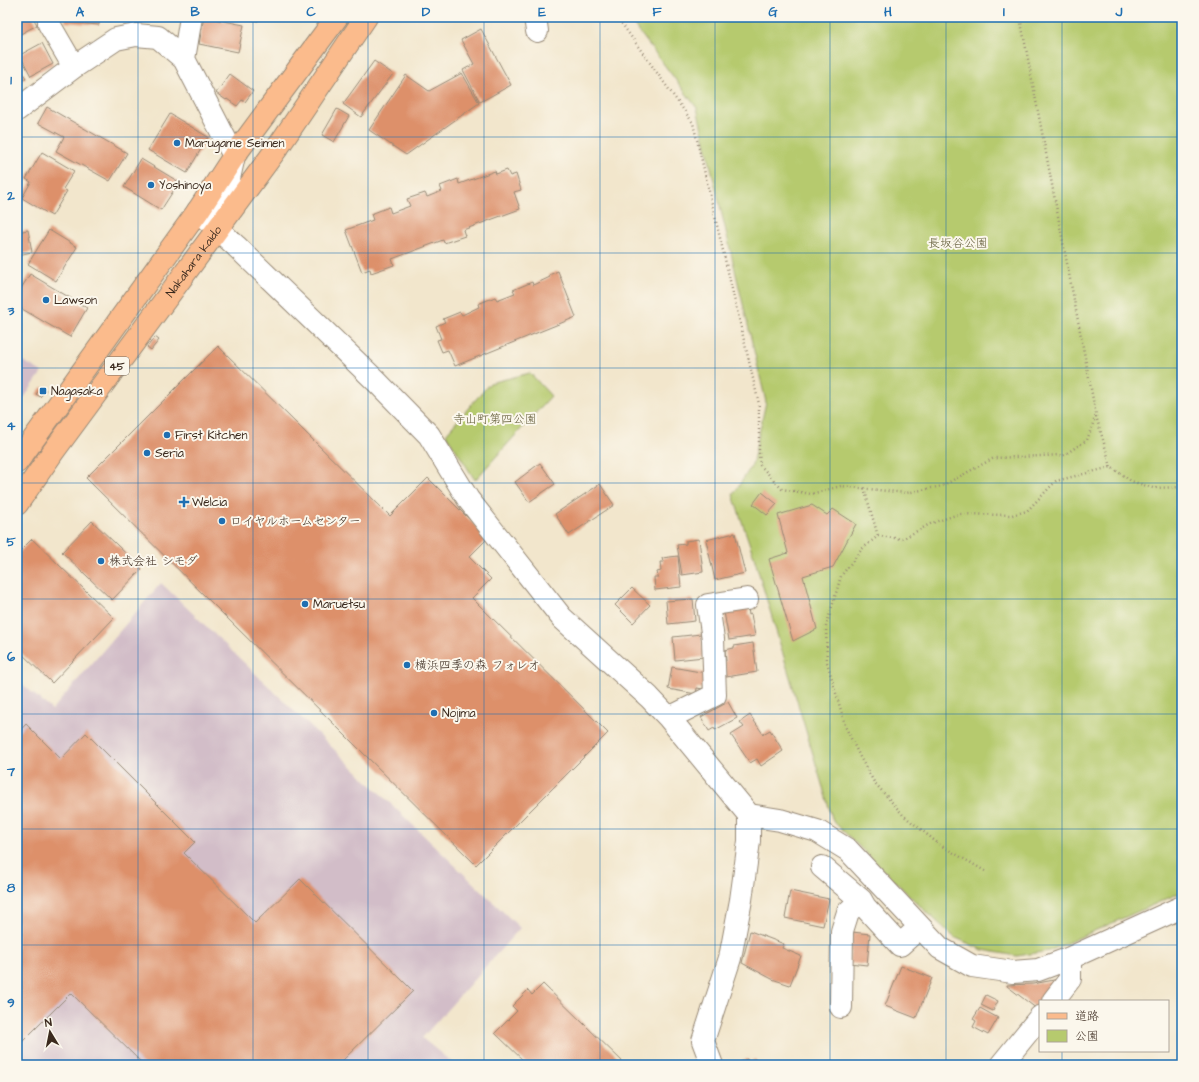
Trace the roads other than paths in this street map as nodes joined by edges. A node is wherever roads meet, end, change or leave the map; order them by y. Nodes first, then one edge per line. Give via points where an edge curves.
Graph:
1 (49, 17) edge
2 (191, 17) edge
3 (337, 17) edge
4 (366, 17) edge
5 (184, 59) junction
6 (74, 67) junction
7 (17, 110) edge
8 (234, 156) junction
9 (198, 212) junction
10 (218, 229) junction
11 (17, 462) edge
12 (17, 504) edge
13 (747, 599) dead end
14 (669, 718) junction
15 (749, 815) junction
16 (822, 867) dead end
17 (861, 900) junction
18 (1182, 907) edge
19 (920, 927) junction
20 (1070, 958) junction
21 (1054, 1000) edge
22 (841, 1008) dead end
23 (1039, 1018) edge
24 (712, 1065) edge
25 (1001, 1065) edge

1 - 6 street via 49,24
2 - 5 street
3 - 8 main road, 45
4 - 10 main road, Nakahara kaido / 45 via 278,147
5 - 6 street via 158,36 136,34 116,39
5 - 8 street
6 - 7 street
8 - 9 main road, 45
8 - 10 street
9 - 10 street
9 - 11 main road, 45
10 - 12 main road, Nakahara kaido / 45
10 - 14 street via 376,381 429,436 468,499 562,618
13 - 14 street via 708,605 713,639 715,695
14 - 15 street
15 - 19 street via 780,820 816,831 848,850
15 - 24 street via 749,841 730,958 704,1041
16 - 17 street
17 - 19 street via 900,945
17 - 22 street via 848,912 842,931
18 - 20 street
19 - 20 street via 940,948 972,966 1013,972 1038,970
20 - 21 street via 1070,979
23 - 25 street

